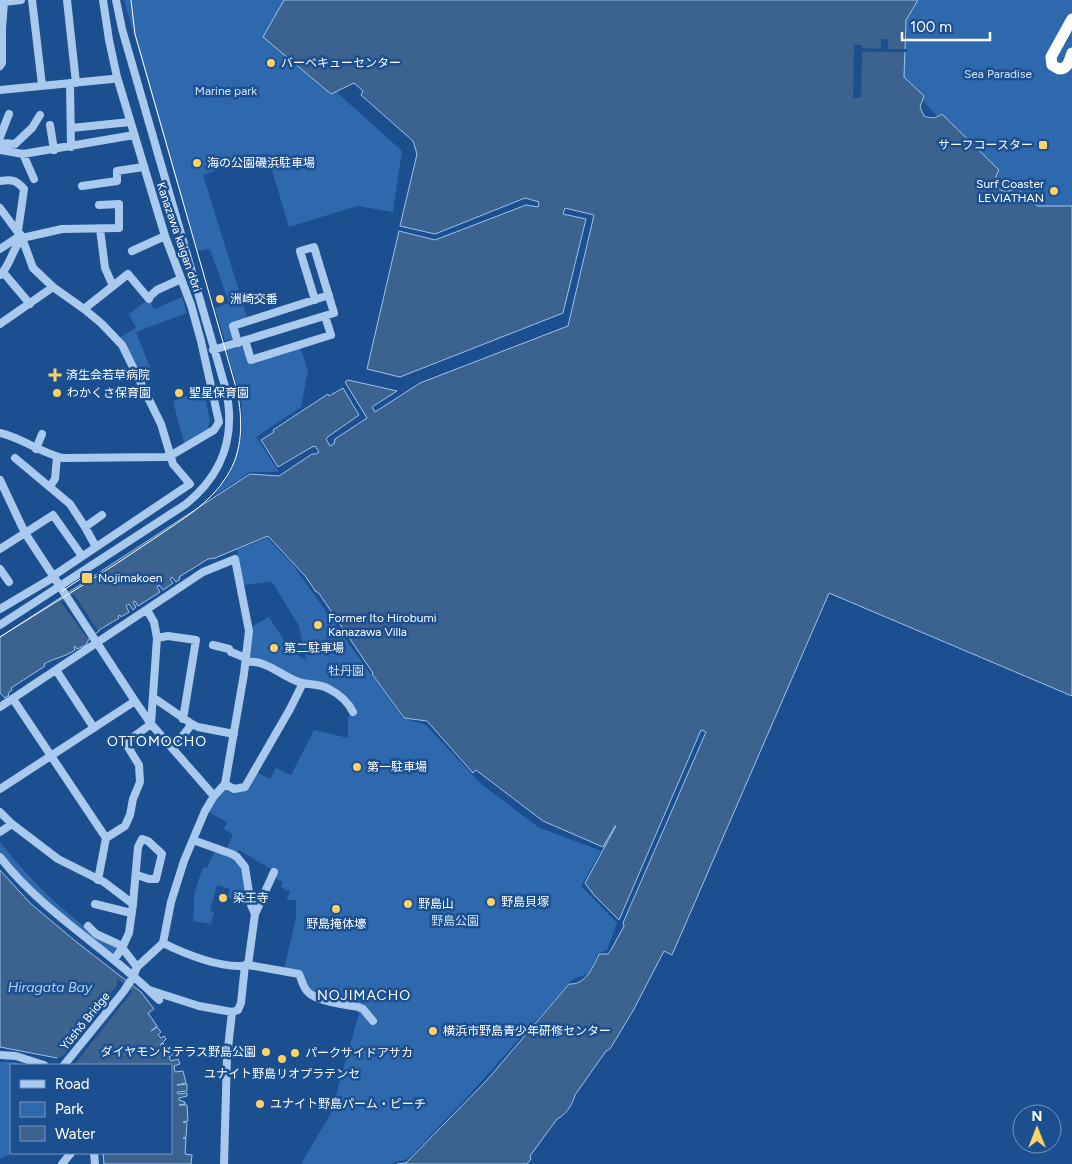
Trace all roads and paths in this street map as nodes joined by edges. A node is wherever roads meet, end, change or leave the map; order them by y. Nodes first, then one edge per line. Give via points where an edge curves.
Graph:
1 (20, 0) edge
2 (32, 0) edge
3 (68, 0) edge
4 (104, 0) edge
5 (116, 0) edge
6 (3, 1) edge
7 (1072, 19) edge
8 (1072, 53) edge
9 (0, 66) edge
10 (117, 77) junction
11 (73, 83) junction
12 (42, 86) junction
13 (0, 90) edge
14 (9, 114) dead end
15 (40, 115) dead end
16 (130, 122) junction
17 (50, 125) dead end
18 (71, 128) junction
19 (134, 135) junction
20 (0, 137) edge
21 (71, 147) junction
22 (0, 148) edge
23 (54, 150) junction
24 (23, 154) junction
25 (143, 167) junction
26 (34, 179) dead end
27 (0, 181) edge
28 (82, 186) dead end
29 (99, 205) dead end
30 (0, 208) edge
31 (100, 229) junction
32 (20, 234) junction
33 (164, 236) junction
34 (0, 249) edge
35 (132, 251) dead end
36 (322, 272) junction
37 (2, 274) edge
38 (308, 276) junction
39 (181, 279) junction
40 (113, 286) junction
41 (53, 287) junction
42 (329, 295) junction
43 (315, 300) junction
44 (30, 304) junction
45 (84, 309) junction
46 (326, 316) junction
47 (0, 324) edge
48 (242, 341) junction
49 (214, 350) junction
50 (0, 433) edge
51 (42, 434) dead end
52 (36, 449) junction
53 (170, 456) junction
54 (57, 457) junction
55 (15, 458) dead end
56 (0, 480) edge
57 (50, 486) junction
58 (102, 515) dead end
59 (85, 527) junction
60 (25, 533) junction
61 (96, 547) junction
62 (0, 549) edge
63 (82, 556) junction
64 (0, 568) edge
65 (53, 576) junction
66 (9, 582) dead end
67 (59, 586) junction
68 (12, 601) junction
69 (0, 609) edge
70 (147, 610) junction
71 (20, 612) junction
72 (0, 625) edge
73 (157, 638) junction
74 (98, 643) junction
75 (213, 645) dead end
76 (246, 660) junction
77 (56, 670) junction
78 (303, 683) junction
79 (154, 698) junction
80 (13, 699) junction
81 (135, 701) junction
82 (0, 707) edge
83 (353, 712) dead end
84 (183, 719) junction
85 (151, 724) junction
86 (192, 724) junction
87 (94, 728) junction
88 (234, 734) junction
89 (173, 748) junction
90 (51, 756) junction
91 (226, 784) junction
92 (0, 789) edge
93 (214, 796) junction
94 (0, 812) edge
95 (12, 824) junction
96 (0, 832) edge
97 (106, 838) junction
98 (193, 840) junction
99 (0, 857) edge
100 (274, 872) dead end
101 (136, 875) junction
102 (98, 880) junction
103 (95, 904) dead end
104 (134, 904) junction
105 (131, 914) junction
106 (255, 914) junction
107 (88, 926) dead end
108 (163, 943) junction
109 (122, 948) junction
110 (114, 960) junction
111 (246, 965) junction
112 (137, 966) junction
113 (133, 977) junction
114 (150, 990) junction
115 (160, 1000) dead end
116 (232, 1012) junction
117 (373, 1021) dead end
118 (0, 1055) edge
119 (41, 1064) edge
120 (65, 1064) edge
121 (224, 1164) edge

1 - 6 street
2 - 12 street
3 - 11 street
4 - 10 street, Kanazawa kaigan dōri
5 - 49 street
6 - 9 street
7 - 8 highway via 1051,57 1052,65 1065,68
10 - 11 street
10 - 16 street, Kanazawa kaigan dōri
11 - 12 street
11 - 18 street
12 - 13 street
14 - 20 street
15 - 22 street via 15,144 3,143
16 - 18 street
16 - 19 street, Kanazawa kaigan dōri
17 - 23 street
18 - 21 street
19 - 21 street
19 - 25 street, Kanazawa kaigan dōri
21 - 23 street
22 - 24 street
23 - 24 street
24 - 26 street
25 - 28 street via 117,171 118,181
25 - 33 street, Kanazawa kaigan dōri
27 - 32 street via 12,180 24,189
29 - 31 street via 119,204 119,228
30 - 32 street
31 - 32 street
31 - 40 street via 105,268
32 - 34 street
32 - 37 street
32 - 41 street via 33,268
33 - 35 street
33 - 39 street, Kanazawa kaigan dōri
36 - 38 street
36 - 38 street via 314,247 300,251
36 - 42 street
37 - 44 street
38 - 43 street
39 - 40 street via 148,298 128,274
39 - 53 street, Kanazawa kaigan dōri via 201,341 219,422 215,429
40 - 45 street
41 - 44 street
41 - 45 street
42 - 43 street
42 - 46 street via 334,313
43 - 48 street via 233,326
44 - 47 street
45 - 53 street via 122,345 161,424
46 - 48 street
46 - 48 street via 331,335 251,360
48 - 49 street
49 - 67 street via 226,390 230,420 227,447 217,470 186,504
50 - 52 street
51 - 52 street
52 - 54 street
53 - 54 street
53 - 61 street via 190,484
54 - 57 street via 55,479
55 - 57 street
56 - 60 street
57 - 59 street via 74,508
58 - 59 street
59 - 61 street
60 - 62 street
60 - 63 street via 54,514
60 - 65 street
61 - 63 street
63 - 65 street
64 - 66 street
65 - 67 street
65 - 68 street
67 - 71 street
67 - 74 street
68 - 69 street
68 - 71 street
70 - 73 street via 154,622
70 - 74 street
70 - 76 street via 203,572 235,558 249,631
71 - 72 street
73 - 79 street
73 - 84 street via 168,636 196,640
74 - 77 street
74 - 81 street
75 - 76 street via 229,649
76 - 78 street via 266,665
76 - 88 street
77 - 80 street
77 - 87 street
78 - 83 street via 335,692
78 - 91 street via 245,787 234,789
79 - 84 street
79 - 85 street
80 - 82 street
80 - 90 street
81 - 85 street
81 - 87 street
84 - 86 street
85 - 89 street
85 - 97 street via 129,740 128,747 139,765 140,782 125,826
86 - 88 street
86 - 89 street
87 - 90 street
88 - 91 street
89 - 93 street
90 - 92 street
90 - 97 street
91 - 93 street
93 - 98 street
94 - 95 street
95 - 96 street
95 - 102 street via 58,859
97 - 102 street
98 - 106 street via 232,854 242,862
98 - 108 street via 178,879
99 - 110 street via 39,900
100 - 106 street
101 - 101 street via 138,847 142,839 162,854 160,868 156,879
101 - 104 street
102 - 104 street
103 - 105 street
104 - 105 street
105 - 109 street via 129,933
106 - 111 street
107 - 109 street
108 - 111 street via 184,954 206,960
108 - 112 street
109 - 110 street
109 - 112 street
110 - 113 street
111 - 116 street via 241,1003 238,1010
111 - 117 street via 299,974 309,994 363,1009
112 - 113 street, Yūshō Bridge
113 - 114 street
113 - 120 street, Yūshō Bridge
114 - 115 street
114 - 116 street via 199,1006
116 - 121 street via 227,1057
118 - 119 street

